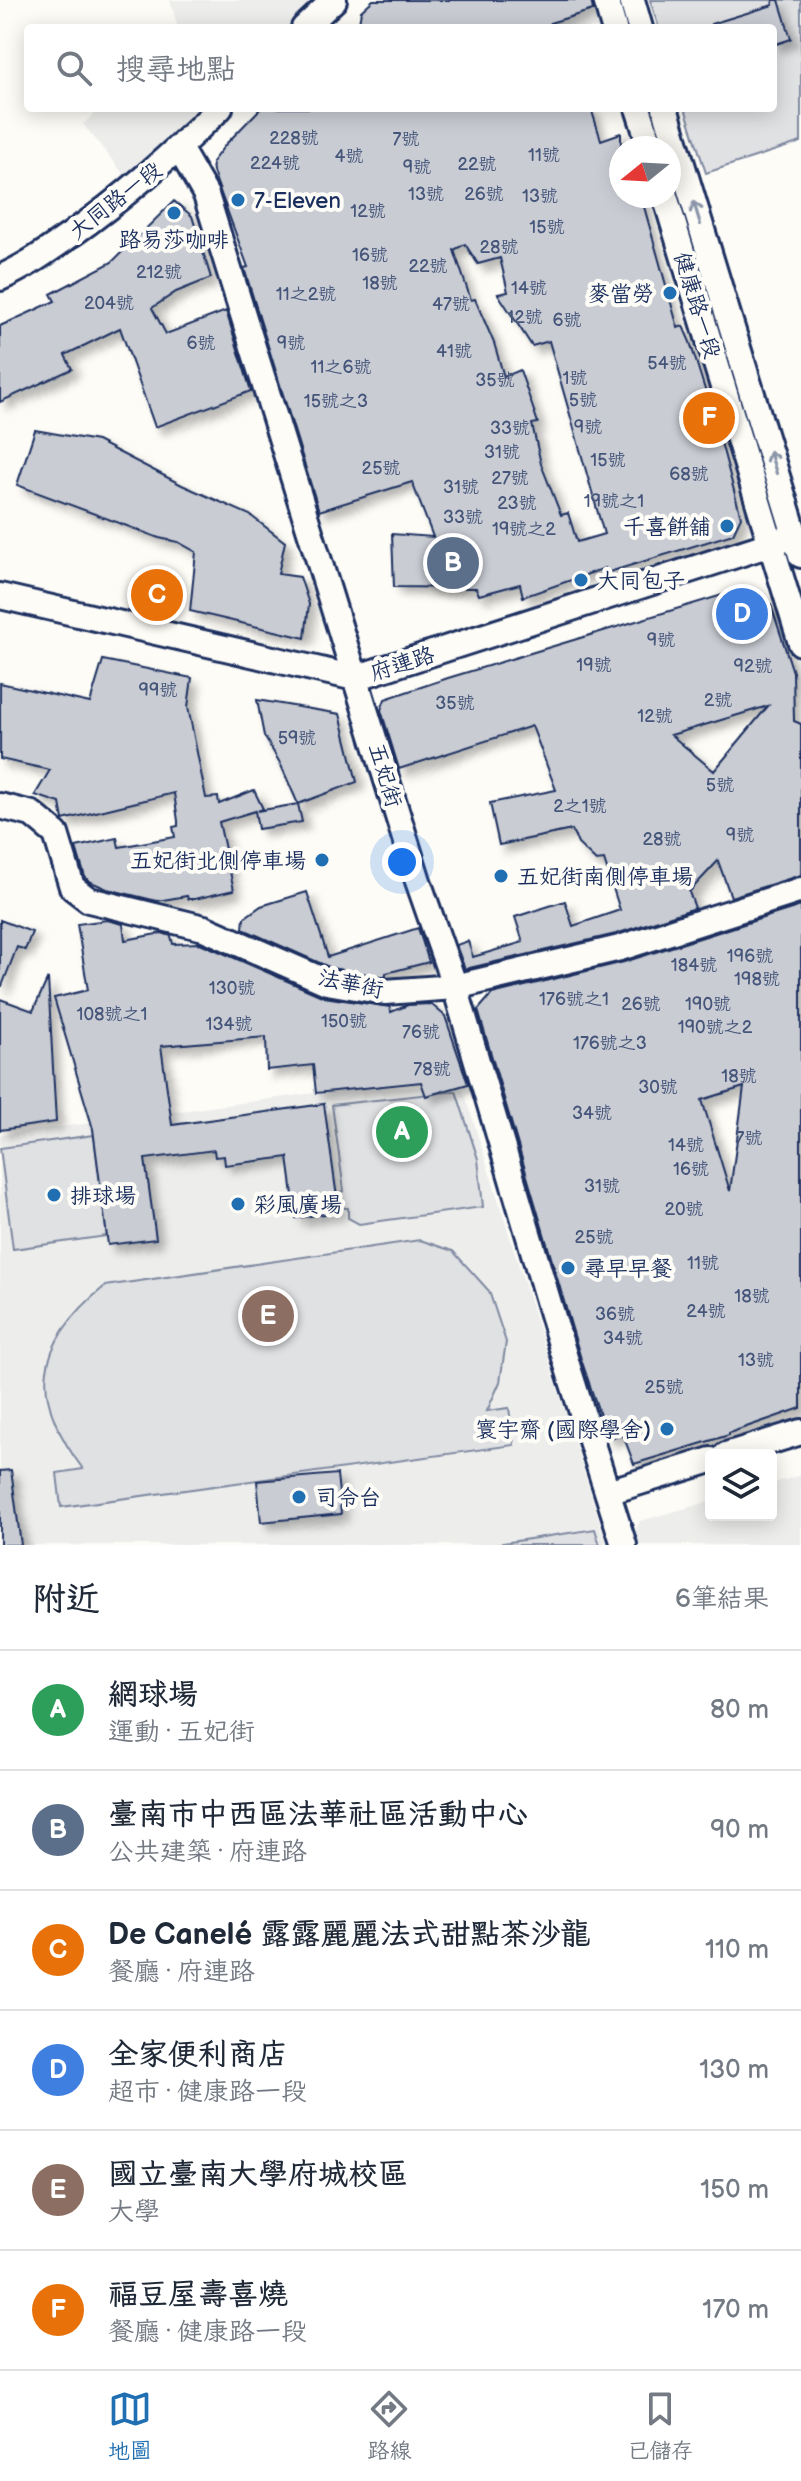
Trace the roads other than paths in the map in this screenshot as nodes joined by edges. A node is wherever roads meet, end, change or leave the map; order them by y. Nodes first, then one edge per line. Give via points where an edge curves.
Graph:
1 (334, 0) edge
2 (606, 0) edge
3 (632, 0) edge
4 (308, 24) edge
5 (613, 24) edge
6 (639, 24) edge
7 (216, 112) edge
8 (639, 112) edge
9 (666, 112) edge
10 (647, 136) edge
11 (179, 148) junction
12 (669, 208) edge
13 (0, 278) edge
14 (770, 544) junction
15 (798, 546) edge
16 (0, 596) edge
17 (795, 607) edge
18 (801, 643) edge
19 (355, 678) junction
20 (0, 806) edge
21 (801, 890) edge
22 (455, 987) junction
23 (801, 1432) edge
24 (746, 1449) edge
25 (705, 1462) edge
26 (608, 1492) junction
27 (624, 1545) edge

1 - 4 street
2 - 5 street
3 - 6 street
7 - 11 street, 大同路一段
8 - 10 street
15 -> 9 street, 健康路一段
11 - 13 street, 大同路一段 via 113,206
11 - 19 street, 五妃街 via 206,195
12 - 14 street, 健康路一段
14 - 15 street, 府連路
14 - 17 street, 健康路一段
14 - 19 street, 府連路
16 - 19 street, 府連路
17 - 18 street, 健康路一段
19 - 22 street, 五妃街
20 - 22 street, 法華街 via 32,814 56,834 72,887 89,900 204,928 327,982 385,992
21 - 22 street, 法華街 via 620,948
22 - 26 street, 五妃街
23 - 24 street
25 - 26 street
26 - 27 street, 五妃街

